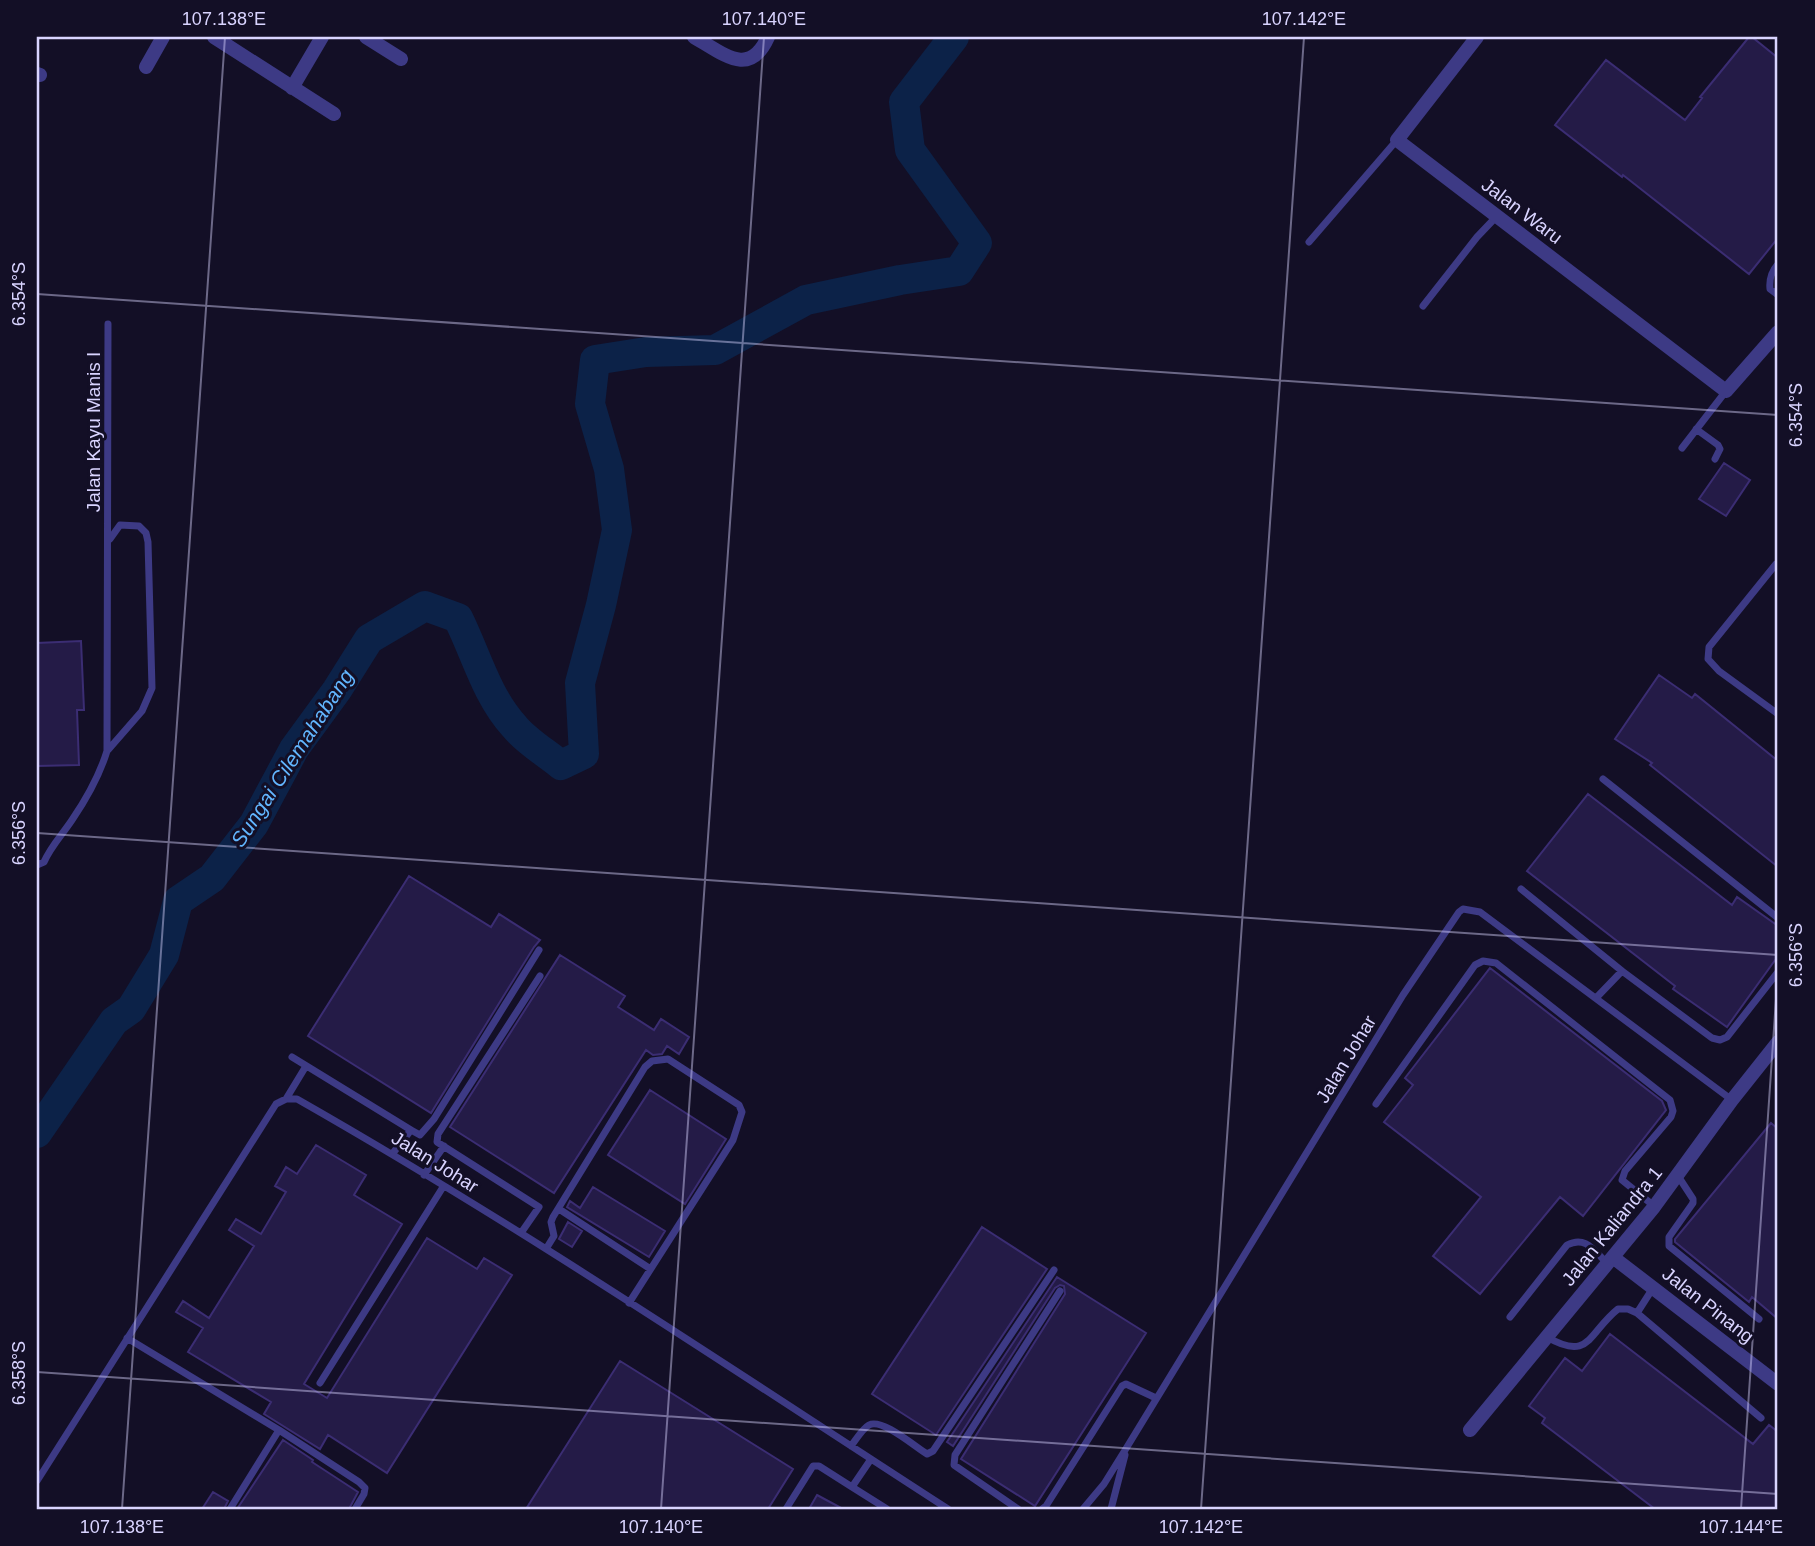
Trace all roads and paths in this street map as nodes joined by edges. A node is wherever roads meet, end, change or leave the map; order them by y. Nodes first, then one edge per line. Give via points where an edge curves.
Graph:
1 (163, 37) edge
2 (214, 37) edge
3 (322, 37) edge
4 (366, 37) edge
5 (694, 37) edge
6 (768, 37) edge
7 (1477, 37) edge
8 (401, 59) dead end
9 (146, 67) dead end
10 (292, 88) junction
11 (334, 114) dead end
12 (1397, 140) junction
13 (1497, 216) junction
14 (1309, 242) dead end
15 (1778, 264) edge
16 (1778, 295) edge
17 (1423, 306) dead end
18 (108, 324) dead end
19 (1778, 332) edge
20 (1726, 391) junction
21 (1696, 429) junction
22 (1682, 447) dead end
23 (1715, 459) dead end
24 (109, 539) junction
25 (1776, 564) dead end
26 (1778, 714) edge
27 (107, 751) junction
28 (1603, 779) dead end
29 (37, 865) edge
30 (1521, 889) dead end
31 (1778, 918) edge
32 (539, 950) dead end
33 (1622, 971) junction
34 (1778, 972) edge
35 (540, 976) dead end
36 (1596, 998) junction
37 (1778, 1042) edge
38 (292, 1057) dead end
39 (306, 1066) junction
40 (286, 1099) junction
41 (1732, 1100) junction
42 (1376, 1104) dead end
43 (411, 1130) junction
44 (444, 1146) junction
45 (393, 1153) junction
46 (425, 1175) junction
47 (1677, 1175) junction
48 (443, 1187) junction
49 (1654, 1207) junction
50 (559, 1209) junction
51 (520, 1233) junction
52 (546, 1250) junction
53 (1611, 1261) junction
54 (649, 1268) junction
55 (1054, 1270) dead end
56 (1653, 1287) junction
57 (1060, 1291) dead end
58 (629, 1303) junction
59 (1637, 1312) junction
60 (1510, 1317) dead end
61 (1759, 1319) dead end
62 (1547, 1337) junction
63 (127, 1338) junction
64 (320, 1383) dead end
65 (1778, 1384) edge
66 (1156, 1398) junction
67 (1761, 1418) dead end
68 (279, 1430) junction
69 (1470, 1430) dead end
70 (851, 1446) junction
71 (1127, 1447) junction
72 (871, 1459) junction
73 (37, 1482) edge
74 (852, 1487) junction
75 (1093, 1499) junction
76 (230, 1509) edge
77 (355, 1509) edge
78 (786, 1509) edge
79 (887, 1509) edge
80 (948, 1509) edge
81 (1018, 1509) edge
82 (1042, 1509) edge
83 (1083, 1509) edge
84 (1094, 1509) edge
85 (1111, 1509) edge

1 - 9 street
2 - 10 street
3 - 10 street
4 - 8 street
5 - 6 street via 746,61 755,57
7 - 12 street
10 - 11 street
12 - 13 street, Jalan Waru
12 - 14 lane
13 - 17 lane
13 - 20 street, Jalan Waru
15 - 16 lane via 1772,271 1770,289
18 - 24 lane, Jalan Kayu Manis I
19 - 20 street
20 - 21 lane
21 - 22 lane
21 - 23 lane via 1718,445
24 - 27 lane, Jalan Kayu Manis I
24 - 27 lane, Jalan Kayu Manis I via 120,525 139,526 146,533 152,688 142,712
25 - 26 lane via 1709,647 1708,659
27 - 29 lane, Jalan Kayu Manis I via 99,778 85,801 44,862
28 - 31 lane
30 - 33 lane
32 - 43 lane via 434,1119 420,1135
33 - 34 lane via 1720,1040
33 - 36 lane
35 - 44 lane via 438,1134 437,1142
36 - 41 lane, Jalan Johar
36 - 66 lane, Jalan Johar via 1480,912 1468,908 1458,912
37 - 41 street, Jalan Kaliandra 1
38 - 39 lane
39 - 40 lane
39 - 43 lane
40 - 45 lane, Jalan Johar via 297,1099
40 - 63 lane via 276,1104
41 - 47 street, Jalan Kaliandra 1
42 - 49 lane via 1475,965 1496,963 1670,1100 1671,1117 1622,1180
43 - 45 lane
44 - 46 lane
44 - 51 lane via 538,1207
45 - 46 lane, Jalan Johar
46 - 48 lane, Jalan Johar
47 - 49 street, Jalan Kaliandra 1
47 - 61 lane via 1693,1203 1669,1237 1669,1246
48 - 51 lane, Jalan Johar
48 - 64 lane
49 - 53 street, Jalan Kaliandra 1
50 - 52 lane via 551,1222 554,1236
50 - 54 lane
50 - 54 lane via 652,1061 668,1059 739,1105 741,1121 733,1140
51 - 52 lane, Jalan Johar
52 - 58 lane, Jalan Johar
53 - 56 street, Jalan Pinang
53 - 60 lane via 1583,1241 1567,1245
53 - 62 street, Jalan Kaliandra 1
54 - 58 lane
55 - 70 lane via 933,1451 927,1454 882,1424 873,1423
56 - 59 lane
56 - 65 street, Jalan Pinang
57 - 81 lane via 955,1455 954,1465
58 - 70 lane, Jalan Johar
59 - 62 lane via 1618,1309 1575,1348
59 - 67 lane
62 - 69 street, Jalan Kaliandra 1
63 - 68 lane
63 - 73 lane
66 - 71 lane, Jalan Johar
66 - 82 lane via 1122,1386
68 - 76 lane
68 - 77 lane via 365,1488
70 - 72 lane, Jalan Johar
71 - 75 lane, Jalan Johar
71 - 85 lane
72 - 74 lane
72 - 80 lane, Jalan Johar
74 - 78 lane via 813,1466
74 - 79 lane
75 - 83 lane, Jalan Johar
75 - 84 lane

